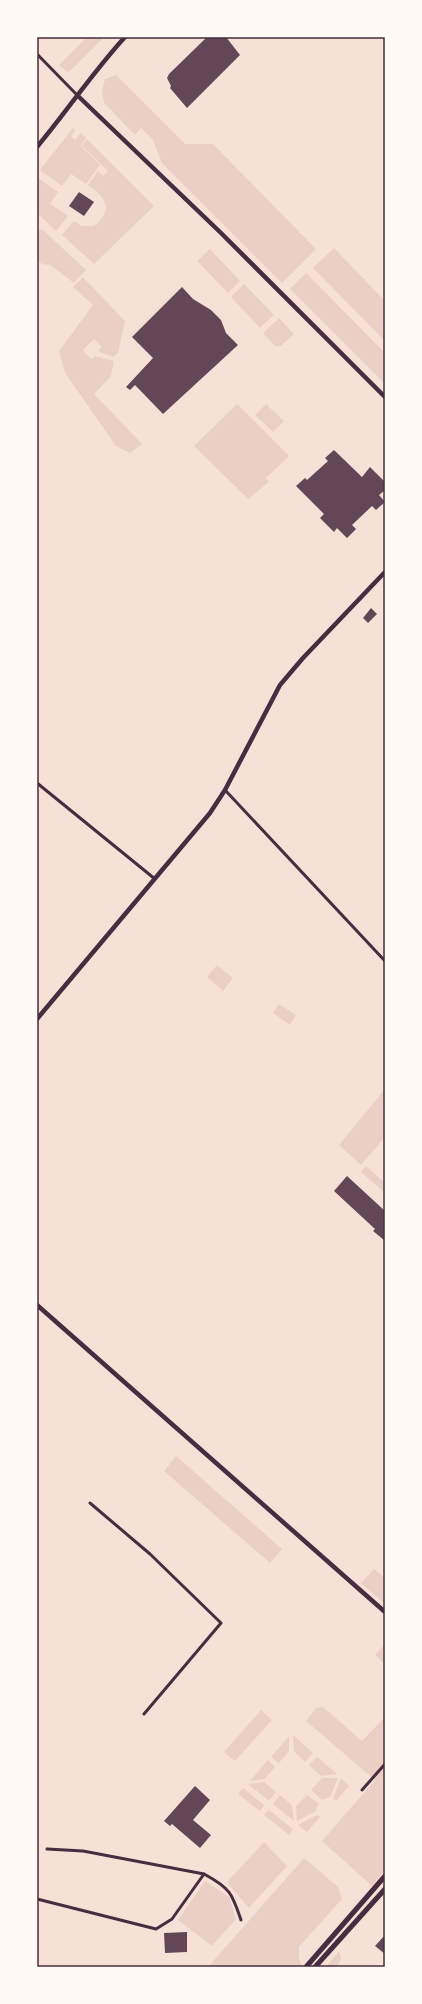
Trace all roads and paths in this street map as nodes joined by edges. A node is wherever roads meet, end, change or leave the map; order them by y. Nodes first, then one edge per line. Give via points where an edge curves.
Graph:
1 (124, 37) edge
2 (37, 54) edge
3 (78, 96) junction
4 (37, 147) edge
5 (385, 397) edge
6 (385, 572) edge
7 (37, 783) edge
8 (225, 790) junction
9 (154, 879) junction
10 (385, 961) edge
11 (37, 1019) edge
12 (37, 1305) edge
13 (90, 1503) dead end
14 (385, 1612) edge
15 (144, 1714) dead end
16 (385, 1764) edge
17 (362, 1790) dead end
18 (47, 1849) dead end
19 (204, 1874) junction
20 (385, 1876) edge
21 (385, 1888) edge
22 (37, 1899) edge
23 (241, 1920) dead end
24 (306, 1967) edge
25 (315, 1967) edge

1 - 3 main road via 99,65
2 - 3 street
3 - 4 main road
3 - 5 main road via 220,232
6 - 8 main road via 280,685
7 - 9 street
8 - 9 main road via 210,813
8 - 10 street
9 - 11 main road
12 - 14 main road
13 - 15 street via 150,1554 221,1623
16 - 17 street
18 - 19 street via 83,1851
19 - 22 street via 172,1919 156,1929
19 - 23 street via 231,1893
20 - 24 main road
21 - 25 main road

